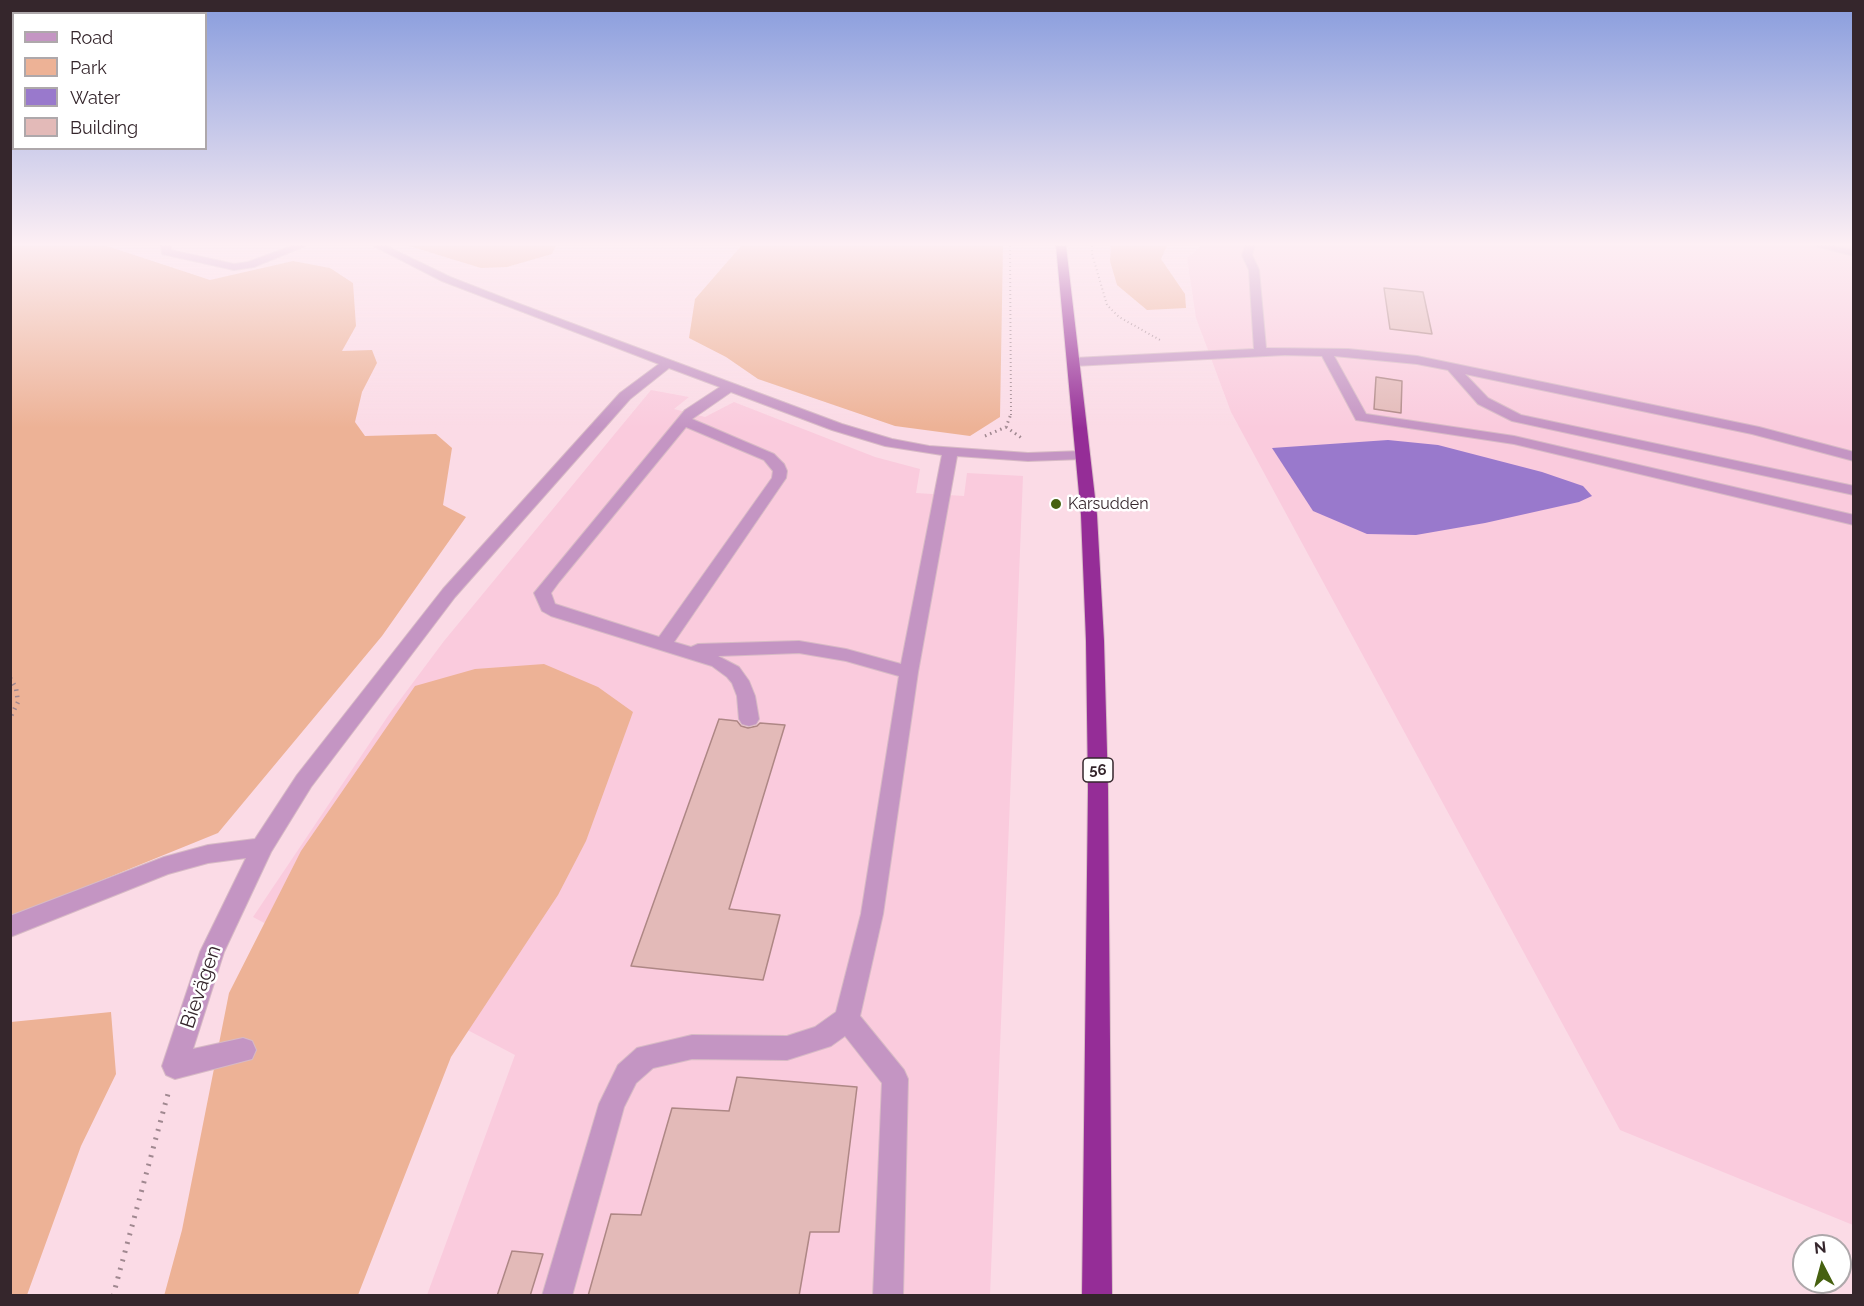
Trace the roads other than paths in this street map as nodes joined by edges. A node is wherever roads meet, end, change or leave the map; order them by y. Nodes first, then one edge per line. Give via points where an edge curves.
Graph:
1 (519, 307) edge
2 (1068, 307) edge
3 (1257, 307) edge
4 (1260, 352) junction
5 (1326, 352) junction
6 (1074, 362) junction
7 (667, 364) junction
8 (1452, 367) junction
9 (729, 387) junction
10 (684, 421) junction
11 (950, 453) junction
12 (1083, 455) junction
13 (1854, 457) edge
14 (1854, 491) edge
15 (1854, 520) edge
16 (664, 644) junction
17 (684, 650) junction
18 (909, 672) junction
19 (749, 719) dead end
20 (262, 848) junction
21 (10, 927) edge
22 (847, 1019) junction
23 (243, 1050) dead end
24 (557, 1296) edge
25 (888, 1296) edge
26 (1097, 1296) edge

1 - 7 street
2 - 6 highway, 56
3 - 4 street
4 - 5 street
4 - 6 street
5 - 8 street
5 - 15 street via 1361,417 1514,440
6 - 12 highway, 56
7 - 9 street
7 - 20 street, Bievägen via 625,396 449,593 304,781
8 - 13 street via 1755,430
8 - 14 street via 1483,401 1517,418
9 - 10 street
9 - 11 street via 890,443
10 - 16 street via 770,458 780,471 779,478
10 - 16 street via 542,593 548,607 557,612
11 - 12 street
11 - 18 street
12 - 26 highway, 56 via 1089,515 1098,766
16 - 17 street
17 - 18 street via 799,647
17 - 19 street via 733,672 746,696
18 - 22 street via 872,914
20 - 21 street via 208,854 164,866
20 - 23 street, Bievägen via 212,952 175,1066
22 - 24 street via 822,1037 786,1048 692,1047 646,1057 627,1074 612,1104
22 - 25 street via 895,1079

